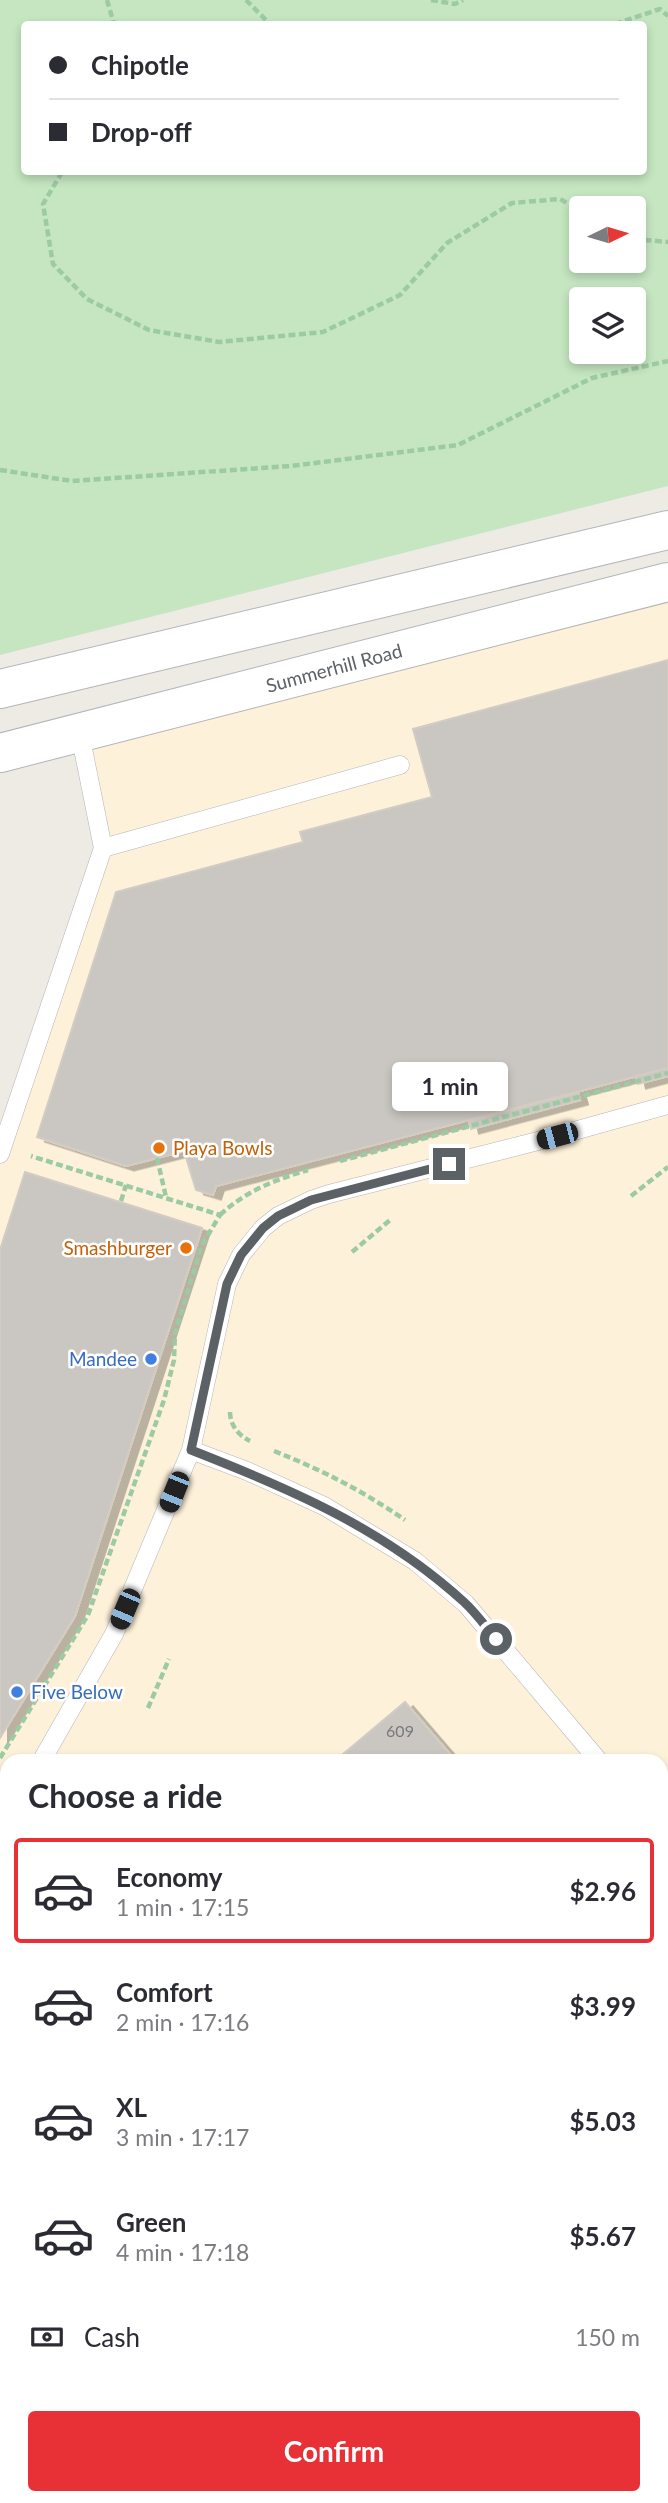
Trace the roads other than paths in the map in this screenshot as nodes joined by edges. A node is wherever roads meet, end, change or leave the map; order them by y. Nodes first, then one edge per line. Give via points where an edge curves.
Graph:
1 (668, 530) edge
2 (668, 582) edge
3 (0, 689) edge
4 (80, 734) junction
5 (0, 753) edge
6 (400, 765) dead end
7 (103, 848) junction
8 (668, 1105) edge
9 (0, 1154) edge
10 (191, 1450) junction
11 (45, 1754) edge
12 (593, 1754) edge

1 - 3 street
2 - 4 street, Summerhill Road
4 - 5 street, Summerhill Road
4 - 7 lane
6 - 7 lane
7 - 9 lane
8 - 10 lane via 328,1194 278,1216 241,1255 227,1284
10 - 11 lane via 114,1634
10 - 12 lane via 324,1506 415,1561 466,1604

